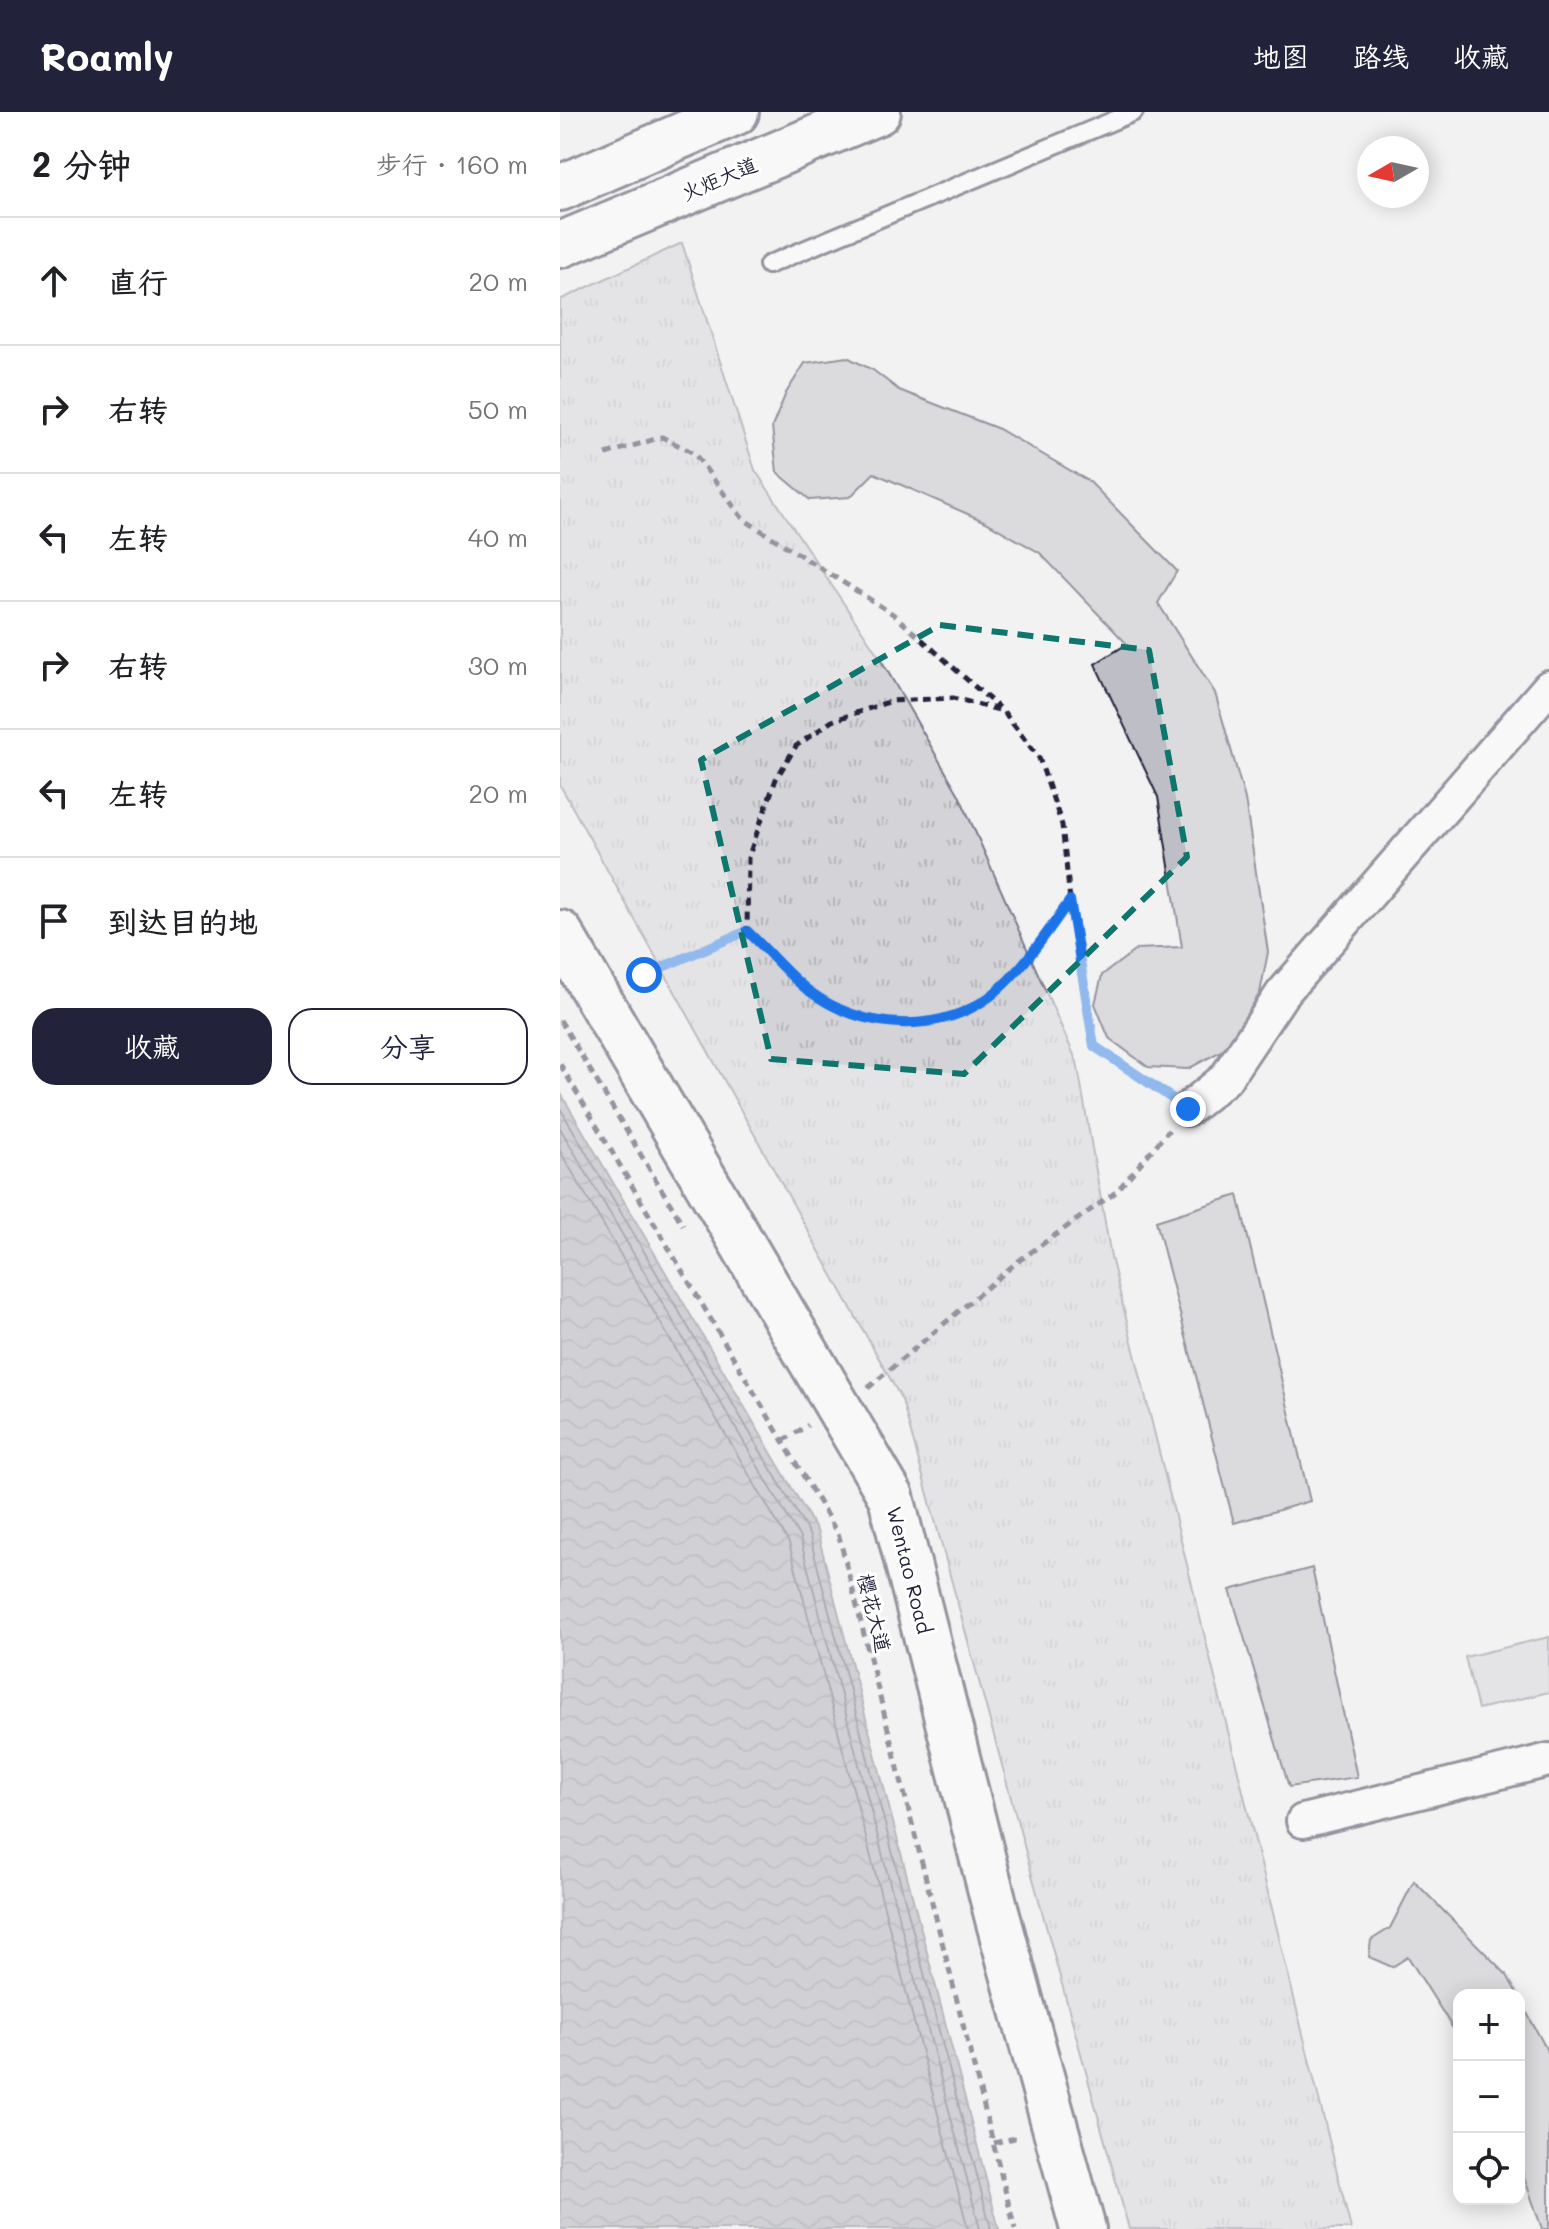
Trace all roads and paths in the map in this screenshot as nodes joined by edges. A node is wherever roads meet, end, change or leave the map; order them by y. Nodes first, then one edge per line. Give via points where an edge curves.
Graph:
1 (736, 112) edge
2 (878, 112) edge
3 (1134, 112) edge
4 (560, 188) edge
5 (560, 245) edge
6 (768, 265) dead end
7 (606, 454) dead end
8 (1549, 687) edge
9 (1003, 711) junction
10 (1070, 900) junction
11 (747, 931) junction
12 (560, 933) edge
13 (644, 975) dead end
14 (560, 1020) edge
15 (560, 1064) edge
16 (1188, 1109) junction
17 (691, 1237) dead end
18 (873, 1384) dead end
19 (797, 1413) dead end
20 (805, 1427) junction
21 (813, 1440) dead end
22 (783, 1441) junction
23 (1549, 1760) edge
24 (1303, 1821) dead end
25 (1015, 2122) dead end
26 (1018, 2137) junction
27 (993, 2143) junction
28 (1022, 2152) dead end
29 (1015, 2229) edge
30 (1083, 2229) edge

1 - 4 main road
2 - 5 main road, 火炬大道
3 - 6 lane
7 - 9 path via 662,437 694,453 743,519 893,614
8 - 16 street via 1282,994 1225,1079
9 - 10 path via 1039,758 1062,825
9 - 11 path via 953,698 891,701 832,721 796,746 776,779 748,858
10 - 11 path via 992,995 940,1022 874,1023 842,1008 809,991
10 - 16 path via 1094,1046
11 - 13 path
12 - 30 main road, Wentao Road via 891,1497
14 - 17 path
15 - 22 path, 樱花大道
16 - 18 path via 1116,1192 1017,1262
19 - 20 path
20 - 21 path
20 - 22 path
22 - 27 path, 樱花大道 via 839,1536
23 - 24 street
25 - 26 path
26 - 27 path
26 - 28 path
27 - 29 path, 樱花大道

